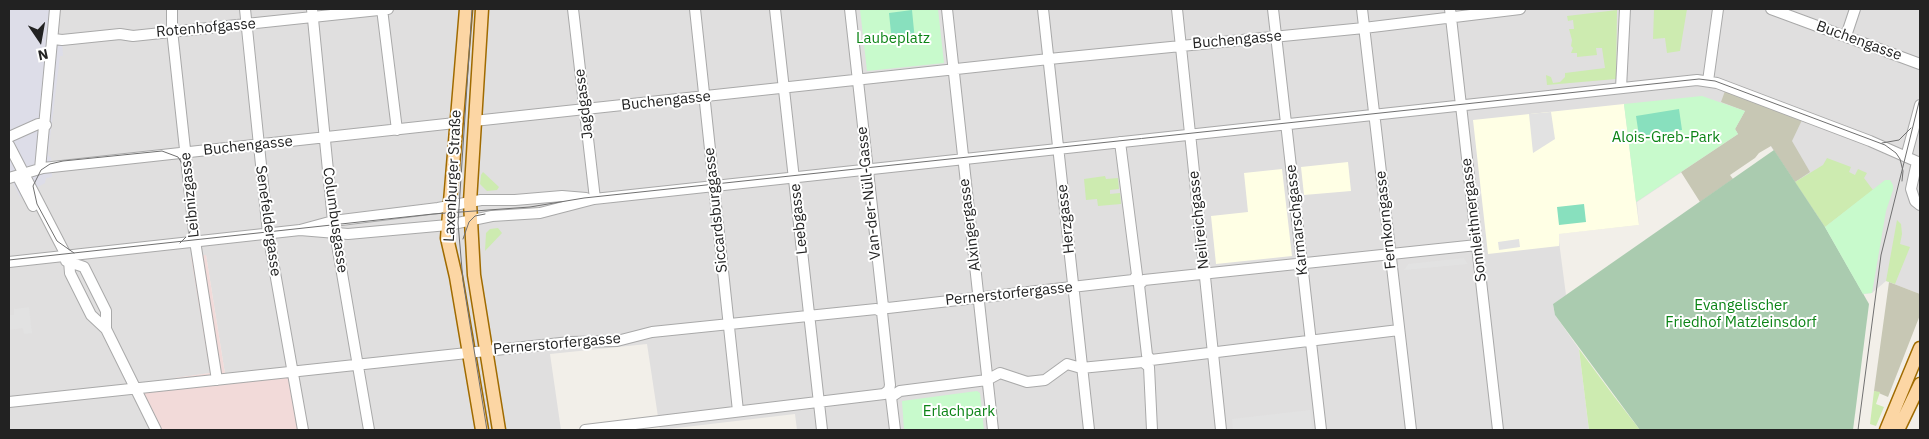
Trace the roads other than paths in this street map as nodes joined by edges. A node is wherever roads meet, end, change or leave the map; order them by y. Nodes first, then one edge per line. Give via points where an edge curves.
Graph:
1 (55, 9) edge
2 (172, 9) edge
3 (245, 9) edge
4 (382, 9) edge
5 (388, 9) edge
6 (466, 9) edge
7 (482, 9) edge
8 (573, 9) edge
9 (695, 9) edge
10 (775, 9) edge
11 (850, 9) edge
12 (947, 9) edge
13 (1043, 9) edge
14 (1177, 9) edge
15 (1273, 9) edge
16 (1362, 9) edge
17 (1520, 9) edge
18 (1625, 9) edge
19 (1718, 9) edge
20 (1771, 9) edge
21 (1855, 9) edge
22 (312, 13) edge
23 (1450, 13) edge
24 (246, 25) junction
25 (1364, 28) junction
26 (172, 30) junction
27 (1846, 36) junction
28 (1276, 37) junction
29 (54, 39) junction
30 (1181, 46) junction
31 (1048, 59) junction
32 (1920, 64) edge
33 (954, 69) junction
34 (858, 80) junction
35 (1708, 81) junction
36 (1621, 88) junction
37 (783, 89) junction
38 (704, 96) junction
39 (1920, 105) edge
40 (1460, 106) junction
41 (585, 110) junction
42 (1375, 115) junction
43 (474, 121) junction
44 (455, 123) junction
45 (1286, 124) junction
46 (46, 125) junction
47 (397, 130) junction
48 (1190, 134) junction
49 (9, 137) edge
50 (325, 139) junction
51 (1120, 142) junction
52 (258, 144) junction
53 (9, 145) edge
54 (1059, 149) junction
55 (186, 153) junction
56 (1906, 157) junction
57 (962, 159) junction
58 (1919, 162) edge
59 (40, 169) junction
60 (866, 169) junction
61 (794, 176) junction
62 (17, 177) edge
63 (713, 185) junction
64 (595, 199) junction
65 (470, 202) junction
66 (1920, 205) edge
67 (33, 206) dead end
68 (449, 206) junction
69 (333, 221) junction
70 (472, 222) junction
71 (448, 225) junction
72 (300, 230) junction
73 (268, 233) junction
74 (335, 233) junction
75 (195, 241) junction
76 (1477, 245) junction
77 (1390, 254) junction
78 (68, 258) junction
79 (9, 262) edge
80 (53, 262) dead end
81 (1302, 264) junction
82 (1204, 273) junction
83 (1138, 281) junction
84 (1073, 287) junction
85 (978, 298) junction
86 (881, 308) junction
87 (810, 317) junction
88 (728, 324) junction
89 (106, 329) junction
90 (1399, 330) junction
91 (1311, 341) junction
92 (1920, 348) edge
93 (485, 350) junction
94 (468, 352) junction
95 (1213, 353) junction
96 (1148, 362) junction
97 (358, 365) junction
98 (1081, 368) junction
99 (293, 372) junction
100 (217, 380) junction
101 (987, 380) junction
102 (1920, 384) edge
103 (136, 388) junction
104 (819, 401) junction
105 (9, 402) edge
106 (738, 411) junction
107 (156, 430) edge
108 (303, 430) edge
109 (369, 430) edge
110 (482, 430) edge
111 (499, 430) edge
112 (586, 430) edge
113 (822, 430) edge
114 (895, 430) edge
115 (993, 430) edge
116 (1089, 430) edge
117 (1152, 430) edge
118 (1221, 430) edge
119 (1321, 430) edge
120 (1411, 430) edge
121 (1498, 430) edge
122 (1886, 430) edge
123 (1898, 430) edge

1 - 29 street
2 - 26 street, Leibnizgasse
3 - 24 street, Senefeldergasse
4 - 5 street, Rotenhofgasse
4 - 22 street, Rotenhofgasse
4 - 47 street
6 - 44 main road, Laxenburger Straße
7 - 43 main road, Laxenburger Straße
8 - 41 street, Jagdgasse
9 - 38 street, Siccardsburggasse
10 - 37 street, Leebgasse
11 - 34 street
12 - 33 street
13 - 31 street, Herzgasse
14 - 30 street, Neilreichgasse
15 - 28 street, Karmarschgasse
16 - 25 street, Fernkorngasse
17 - 23 street, Buchengasse
18 - 36 street
19 - 35 street
20 - 27 street, Buchengasse
21 - 27 street
22 - 24 street, Rotenhofgasse
22 - 50 street, Columbusgasse
23 - 25 street, Buchengasse
23 - 40 street, Sonnleithnergasse
24 - 26 street, Rotenhofgasse
24 - 52 street, Senefeldergasse
25 - 28 street, Buchengasse
25 - 42 street, Fernkorngasse
26 - 29 street, Rotenhofgasse via 133,36
26 - 55 street, Leibnizgasse
27 - 32 street, Buchengasse
28 - 30 street, Buchengasse
28 - 45 street, Karmarschgasse
29 - 46 street
30 - 31 street, Buchengasse
30 - 48 street, Neilreichgasse
31 - 33 street, Buchengasse
31 - 54 street, Herzgasse
33 - 34 street
33 - 57 street, Alxingergasse
34 - 37 street, Buchengasse
34 - 60 street, Van-der-Nüll-Gasse
35 - 36 street
35 - 56 street
36 - 40 street
37 - 38 street, Buchengasse
37 - 61 street, Leebgasse
38 - 41 street, Buchengasse
38 - 63 street, Siccardsburggasse
39 - 56 street
40 - 42 street
40 - 76 street, Sonnleithnergasse
41 - 43 street, Buchengasse
41 - 64 street, Jagdgasse
42 - 45 street
42 - 77 street, Fernkorngasse
43 - 65 main road, Laxenburger Straße
44 - 47 street, Buchengasse
44 - 68 main road, Laxenburger Straße
45 - 48 street
45 - 81 street, Karmarschgasse
46 - 49 street via 38,124
46 - 59 street
47 - 50 street, Buchengasse
48 - 51 street
48 - 82 street, Neilreichgasse
50 - 52 street, Buchengasse
50 - 69 street, Columbusgasse
51 - 54 street
51 - 83 street
52 - 55 street, Buchengasse
52 - 73 street, Senefeldergasse
53 - 62 street
54 - 57 street
54 - 84 street, Herzgasse
55 - 59 street, Buchengasse
55 - 75 street, Leibnizgasse
56 - 58 street
57 - 60 street
57 - 85 street, Alxingergasse
58 - 66 street via 1911,189
59 - 62 street, Buchengasse
60 - 61 street
60 - 86 street, Van-der-Nüll-Gasse
61 - 63 street
61 - 87 street, Leebgasse
62 - 67 street
62 - 78 street
63 - 64 street
63 - 88 street, Siccardsburggasse
64 - 65 street via 562,196
64 - 70 street via 540,213 492,216
65 - 68 street
65 - 70 main road, Laxenburger Straße
68 - 69 street
68 - 71 main road, Laxenburger Straße
69 - 72 street
69 - 74 street, Columbusgasse
70 - 71 street
70 - 93 main road, Laxenburger Straße via 474,275
71 - 74 street
71 - 94 main road, Laxenburger Straße via 449,252
72 - 73 street
72 - 74 street
73 - 75 street
73 - 99 street, Senefeldergasse
74 - 97 street, Columbusgasse
75 - 78 street
75 - 100 street, Leibnizgasse
76 - 77 street, Pernerstorfergasse
76 - 121 street, Sonnleithnergasse
77 - 81 street, Pernerstorfergasse
77 - 90 street, Fernkorngasse
78 - 79 street
78 - 80 street
78 - 89 street via 70,273 91,315
78 - 89 street via 84,267 106,311
81 - 82 street, Pernerstorfergasse
81 - 91 street, Karmarschgasse
82 - 83 street, Pernerstorfergasse
82 - 95 street, Neilreichgasse
83 - 84 street, Pernerstorfergasse
83 - 96 street
84 - 85 street, Pernerstorfergasse
84 - 98 street, Herzgasse
85 - 86 street, Pernerstorfergasse
85 - 101 street, Alxingergasse
86 - 87 street, Pernerstorfergasse
86 - 104 street, Van-der-Nüll-Gasse via 889,390 884,394
87 - 88 street, Pernerstorfergasse
87 - 104 street, Leebgasse
88 - 93 street, Pernerstorfergasse via 652,332 617,341
88 - 106 street, Siccardsburggasse
89 - 103 street
90 - 91 street
90 - 120 street, Fernkorngasse
91 - 95 street
91 - 119 street, Karmarschgasse
92 - 122 main road
93 - 94 street, Pernerstorfergasse
93 - 111 main road, Laxenburger Straße
94 - 97 street, Pernerstorfergasse
94 - 110 main road, Laxenburger Straße
95 - 96 street
95 - 118 street, Neilreichgasse
96 - 98 street
96 - 117 street
97 - 99 street, Pernerstorfergasse
97 - 109 street, Columbusgasse
98 - 101 street via 1067,364 1045,380 1027,382 1000,373
98 - 116 street, Herzgasse
99 - 100 street, Pernerstorfergasse
99 - 108 street, Senefeldergasse
100 - 103 street, Pernerstorfergasse
101 - 114 street via 897,392 891,397
101 - 115 street, Alxingergasse
102 - 123 main road
103 - 105 street
103 - 107 street
104 - 106 street
104 - 113 street, Leebgasse
106 - 112 street

